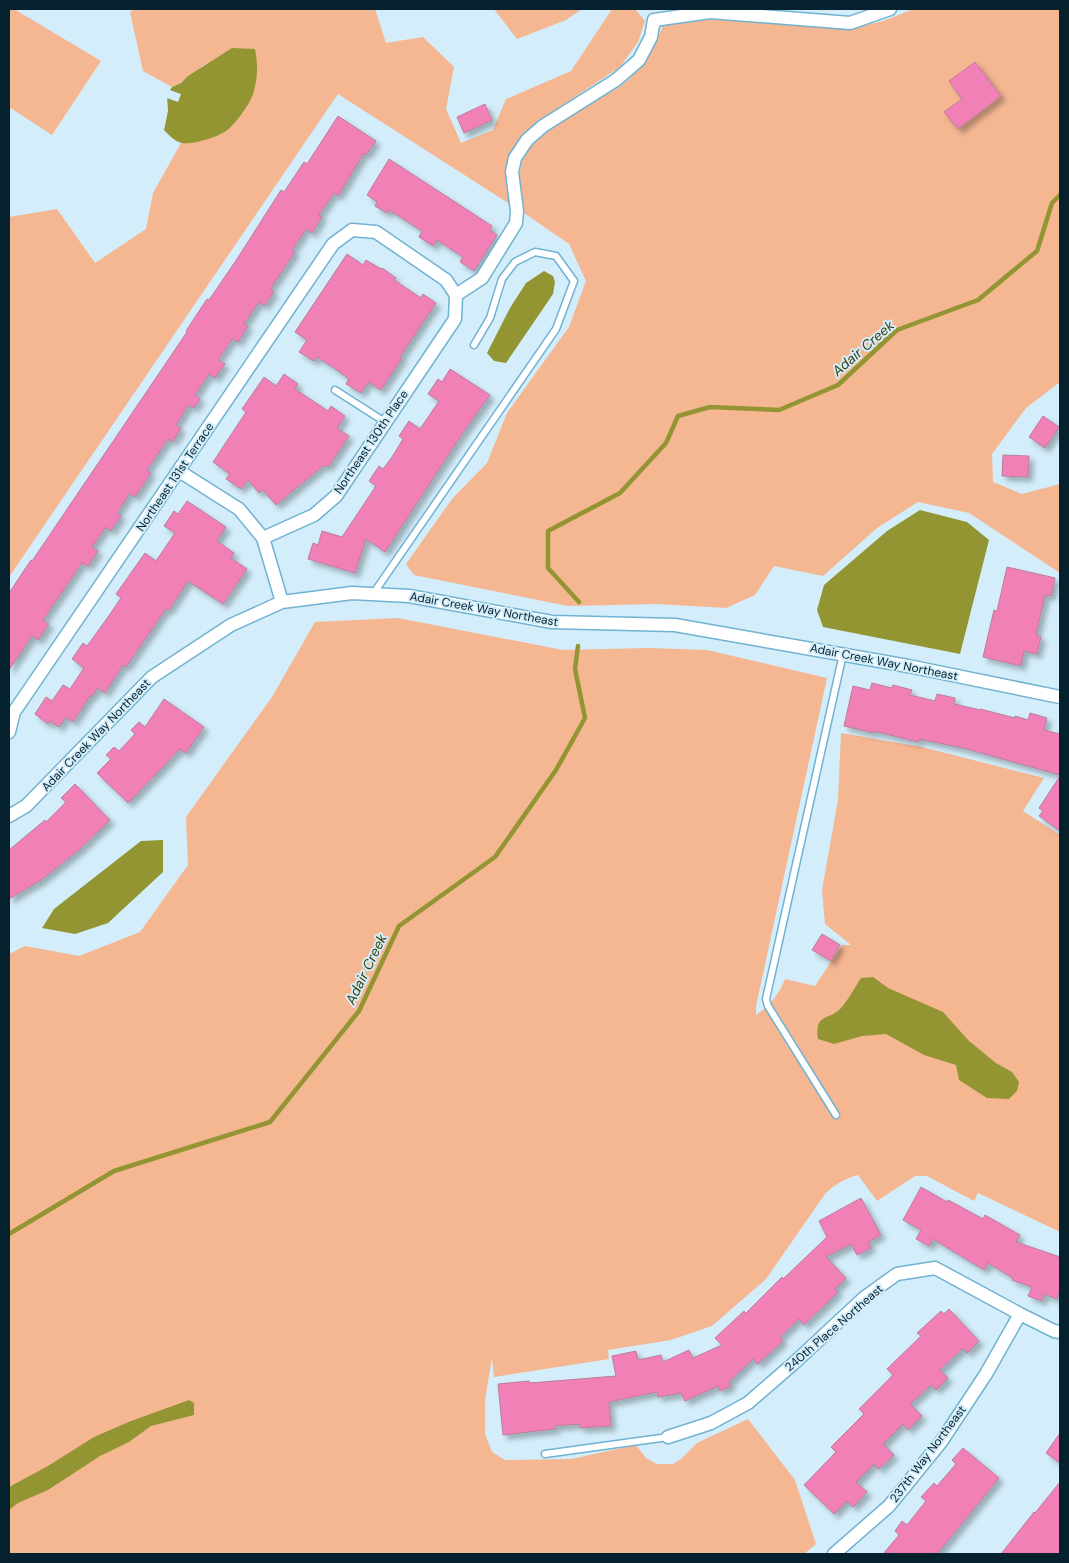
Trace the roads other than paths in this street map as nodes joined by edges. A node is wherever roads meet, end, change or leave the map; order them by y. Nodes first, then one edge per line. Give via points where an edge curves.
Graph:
1 (890, 9) edge
2 (456, 295) junction
3 (474, 345) dead end
4 (335, 390) dead end
5 (385, 422) junction
6 (179, 471) junction
7 (263, 538) junction
8 (373, 594) junction
9 (282, 602) junction
10 (843, 654) junction
11 (1060, 697) edge
12 (9, 732) edge
13 (9, 816) edge
14 (836, 1115) dead end
15 (1020, 1314) junction
16 (1060, 1332) edge
17 (668, 1437) joint
18 (545, 1454) dead end
19 (834, 1554) edge

1 - 2 street via 850,23 710,12 654,20 651,37 639,60 616,80 527,140 515,158 512,172 516,224 482,278
2 - 5 street, Northeast 130th Place via 455,319
2 - 6 street, Northeast 131st Terrace via 446,280 376,232 352,230 333,244
3 - 8 lane via 490,318 502,278 515,262 535,252 556,256 574,281 556,329
4 - 5 lane
5 - 7 street, Northeast 130th Place via 336,496 314,515
6 - 7 street via 239,509
6 - 12 street, Northeast 131st Terrace via 14,712
7 - 9 street
8 - 9 street, Adair Creek Way Northeast via 352,593
8 - 10 street, Adair Creek Way Northeast via 409,596 552,622 675,625
9 - 13 street, Adair Creek Way Northeast via 232,625 152,677 26,806
10 - 11 street, Adair Creek Way Northeast
10 - 14 lane via 766,999
15 - 16 street, 240th Place Northeast
15 - 17 street, 240th Place Northeast via 935,1268 897,1274 865,1297 748,1403 711,1423
15 - 19 street, 237th Way Northeast via 986,1374 941,1442 889,1506
17 - 18 lane

